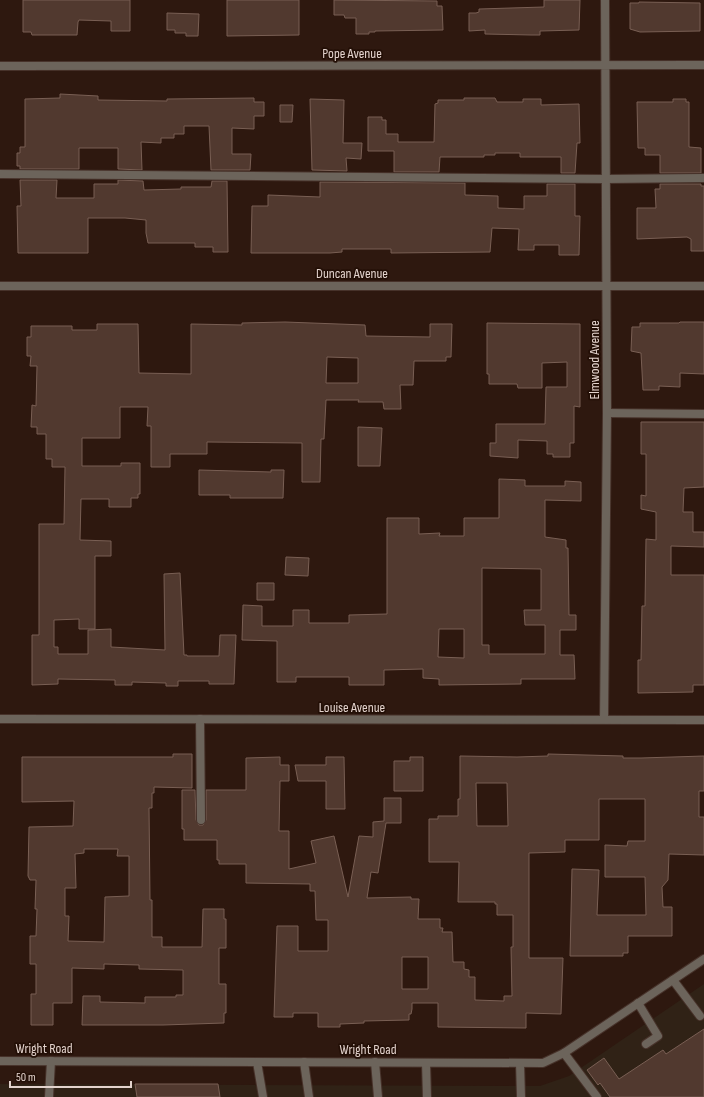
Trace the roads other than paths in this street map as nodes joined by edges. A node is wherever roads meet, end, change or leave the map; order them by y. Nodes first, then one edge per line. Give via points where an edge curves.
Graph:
1 (605, 0) edge
2 (704, 65) edge
3 (0, 66) edge
4 (606, 66) junction
5 (0, 174) edge
6 (704, 178) edge
7 (605, 179) junction
8 (0, 286) edge
9 (606, 286) junction
10 (704, 286) edge
11 (607, 413) junction
12 (704, 414) edge
13 (0, 719) edge
14 (200, 719) junction
15 (604, 720) junction
16 (704, 720) edge
17 (201, 820) dead end
18 (704, 958) edge
19 (673, 980) junction
20 (638, 1003) junction
21 (700, 1016) dead end
22 (646, 1044) dead end
23 (564, 1053) junction
24 (0, 1061) edge
25 (51, 1061) junction
26 (257, 1062) junction
27 (304, 1062) junction
28 (375, 1062) junction
29 (426, 1062) junction
30 (520, 1063) junction
31 (49, 1097) edge
32 (262, 1097) edge
33 (309, 1097) edge
34 (378, 1097) edge
35 (427, 1097) edge
36 (522, 1097) edge
37 (597, 1097) edge

1 - 4 street, Elmwood Avenue
2 - 4 street, Pope Avenue
3 - 4 street, Pope Avenue
4 - 7 street, Elmwood Avenue
5 - 7 street
6 - 7 street
7 - 9 street, Elmwood Avenue
8 - 9 street, Duncan Avenue
9 - 10 street, Duncan Avenue
9 - 11 street, Elmwood Avenue
11 - 12 street
11 - 15 street, Elmwood Avenue
13 - 14 street, Louise Avenue
14 - 15 street, Louise Avenue
14 - 17 street
15 - 16 street, Louise Avenue
18 - 19 street, Wright Road
19 - 20 street, Wright Road
19 - 21 street
20 - 22 street via 658,1036
20 - 23 street, Wright Road
23 - 30 street, Wright Road via 543,1063
23 - 37 street
24 - 25 street, Wright Road
25 - 26 street, Wright Road
25 - 31 street
26 - 27 street, Wright Road
26 - 32 street
27 - 28 street, Wright Road
27 - 33 street
28 - 29 street, Wright Road
28 - 34 street
29 - 30 street, Wright Road
29 - 35 street
30 - 36 street

